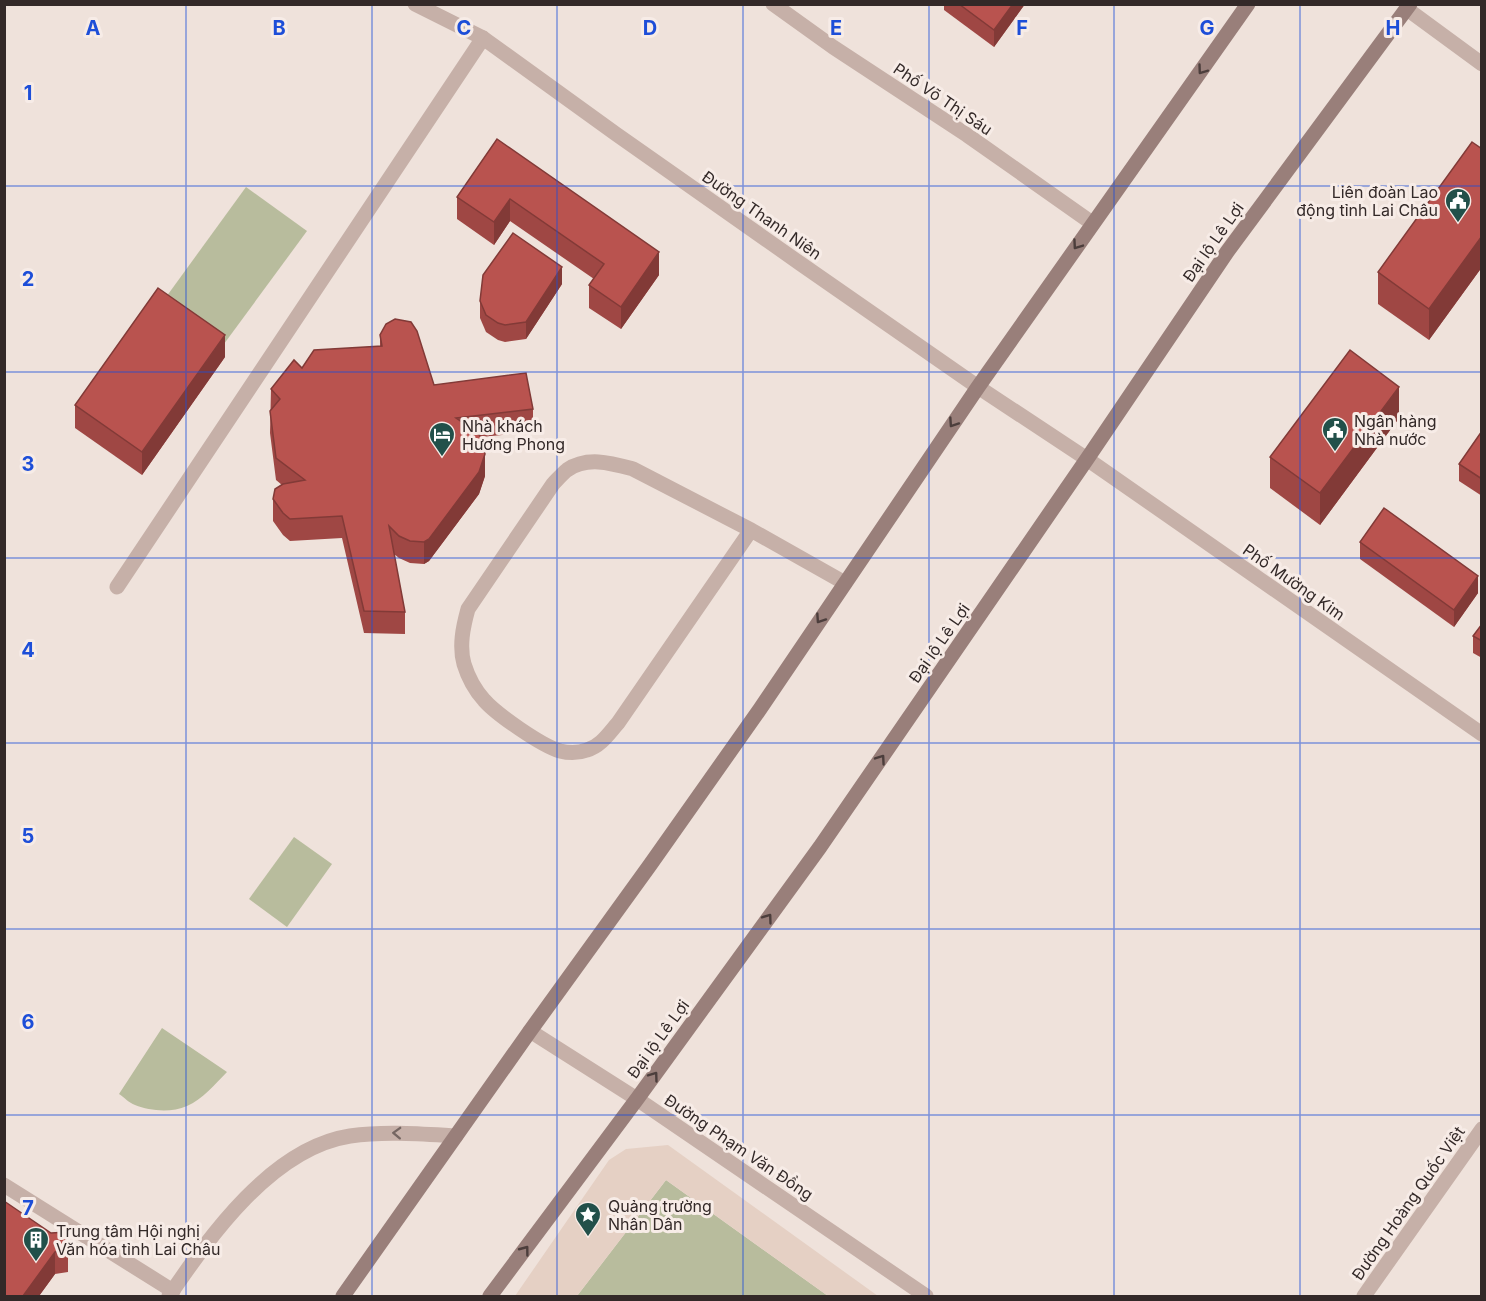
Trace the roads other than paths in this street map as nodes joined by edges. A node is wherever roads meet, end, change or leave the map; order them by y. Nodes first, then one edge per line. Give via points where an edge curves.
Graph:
1 (415, 4) edge
2 (1248, 4) edge
3 (783, 7) edge
4 (1408, 7) edge
5 (483, 38) junction
6 (1482, 64) edge
7 (1092, 223) junction
8 (978, 387) junction
9 (1087, 459) junction
10 (751, 530) junction
11 (844, 583) junction
12 (117, 588) dead end
13 (1482, 734) edge
14 (530, 1031) junction
15 (637, 1100) junction
16 (1482, 1130) edge
17 (456, 1136) junction
18 (4, 1185) edge
19 (171, 1294) edge
20 (344, 1296) edge
21 (490, 1296) edge
22 (926, 1296) edge
23 (1364, 1296) edge

1 - 5 street, Đường Thanh Niên
2 -> 7 main road
3 - 7 street, Phố Võ Thị Sáu via 833,47
4 - 6 street
4 - 9 main road, Đại lộ Lê Lợi via 1227,252
5 - 8 street, Đường Thanh Niên
5 - 12 street
7 -> 8 main road
8 - 9 street, Đường Thanh Niên
8 -> 11 main road
9 - 13 street, Phố Mường Kim
15 -> 9 main road, Đại lộ Lê Lợi via 820,847
10 - 10 street via 618,723 588,750 561,751 547,745 502,715 472,684 462,645 468,609 553,484 578,464 593,461 633,469
10 - 11 street
11 -> 14 main road via 760,709
14 - 15 street, Đường Phạm Văn Đồng
14 - 17 main road
21 -> 15 main road, Đại lộ Lê Lợi
15 - 22 street, Đường Phạm Văn Đồng
16 - 23 street, Đường Hoàng Quốc Việt
17 -> 19 street via 382,1133 348,1137 313,1148 261,1183 232,1211
17 - 20 main road
18 - 19 street

